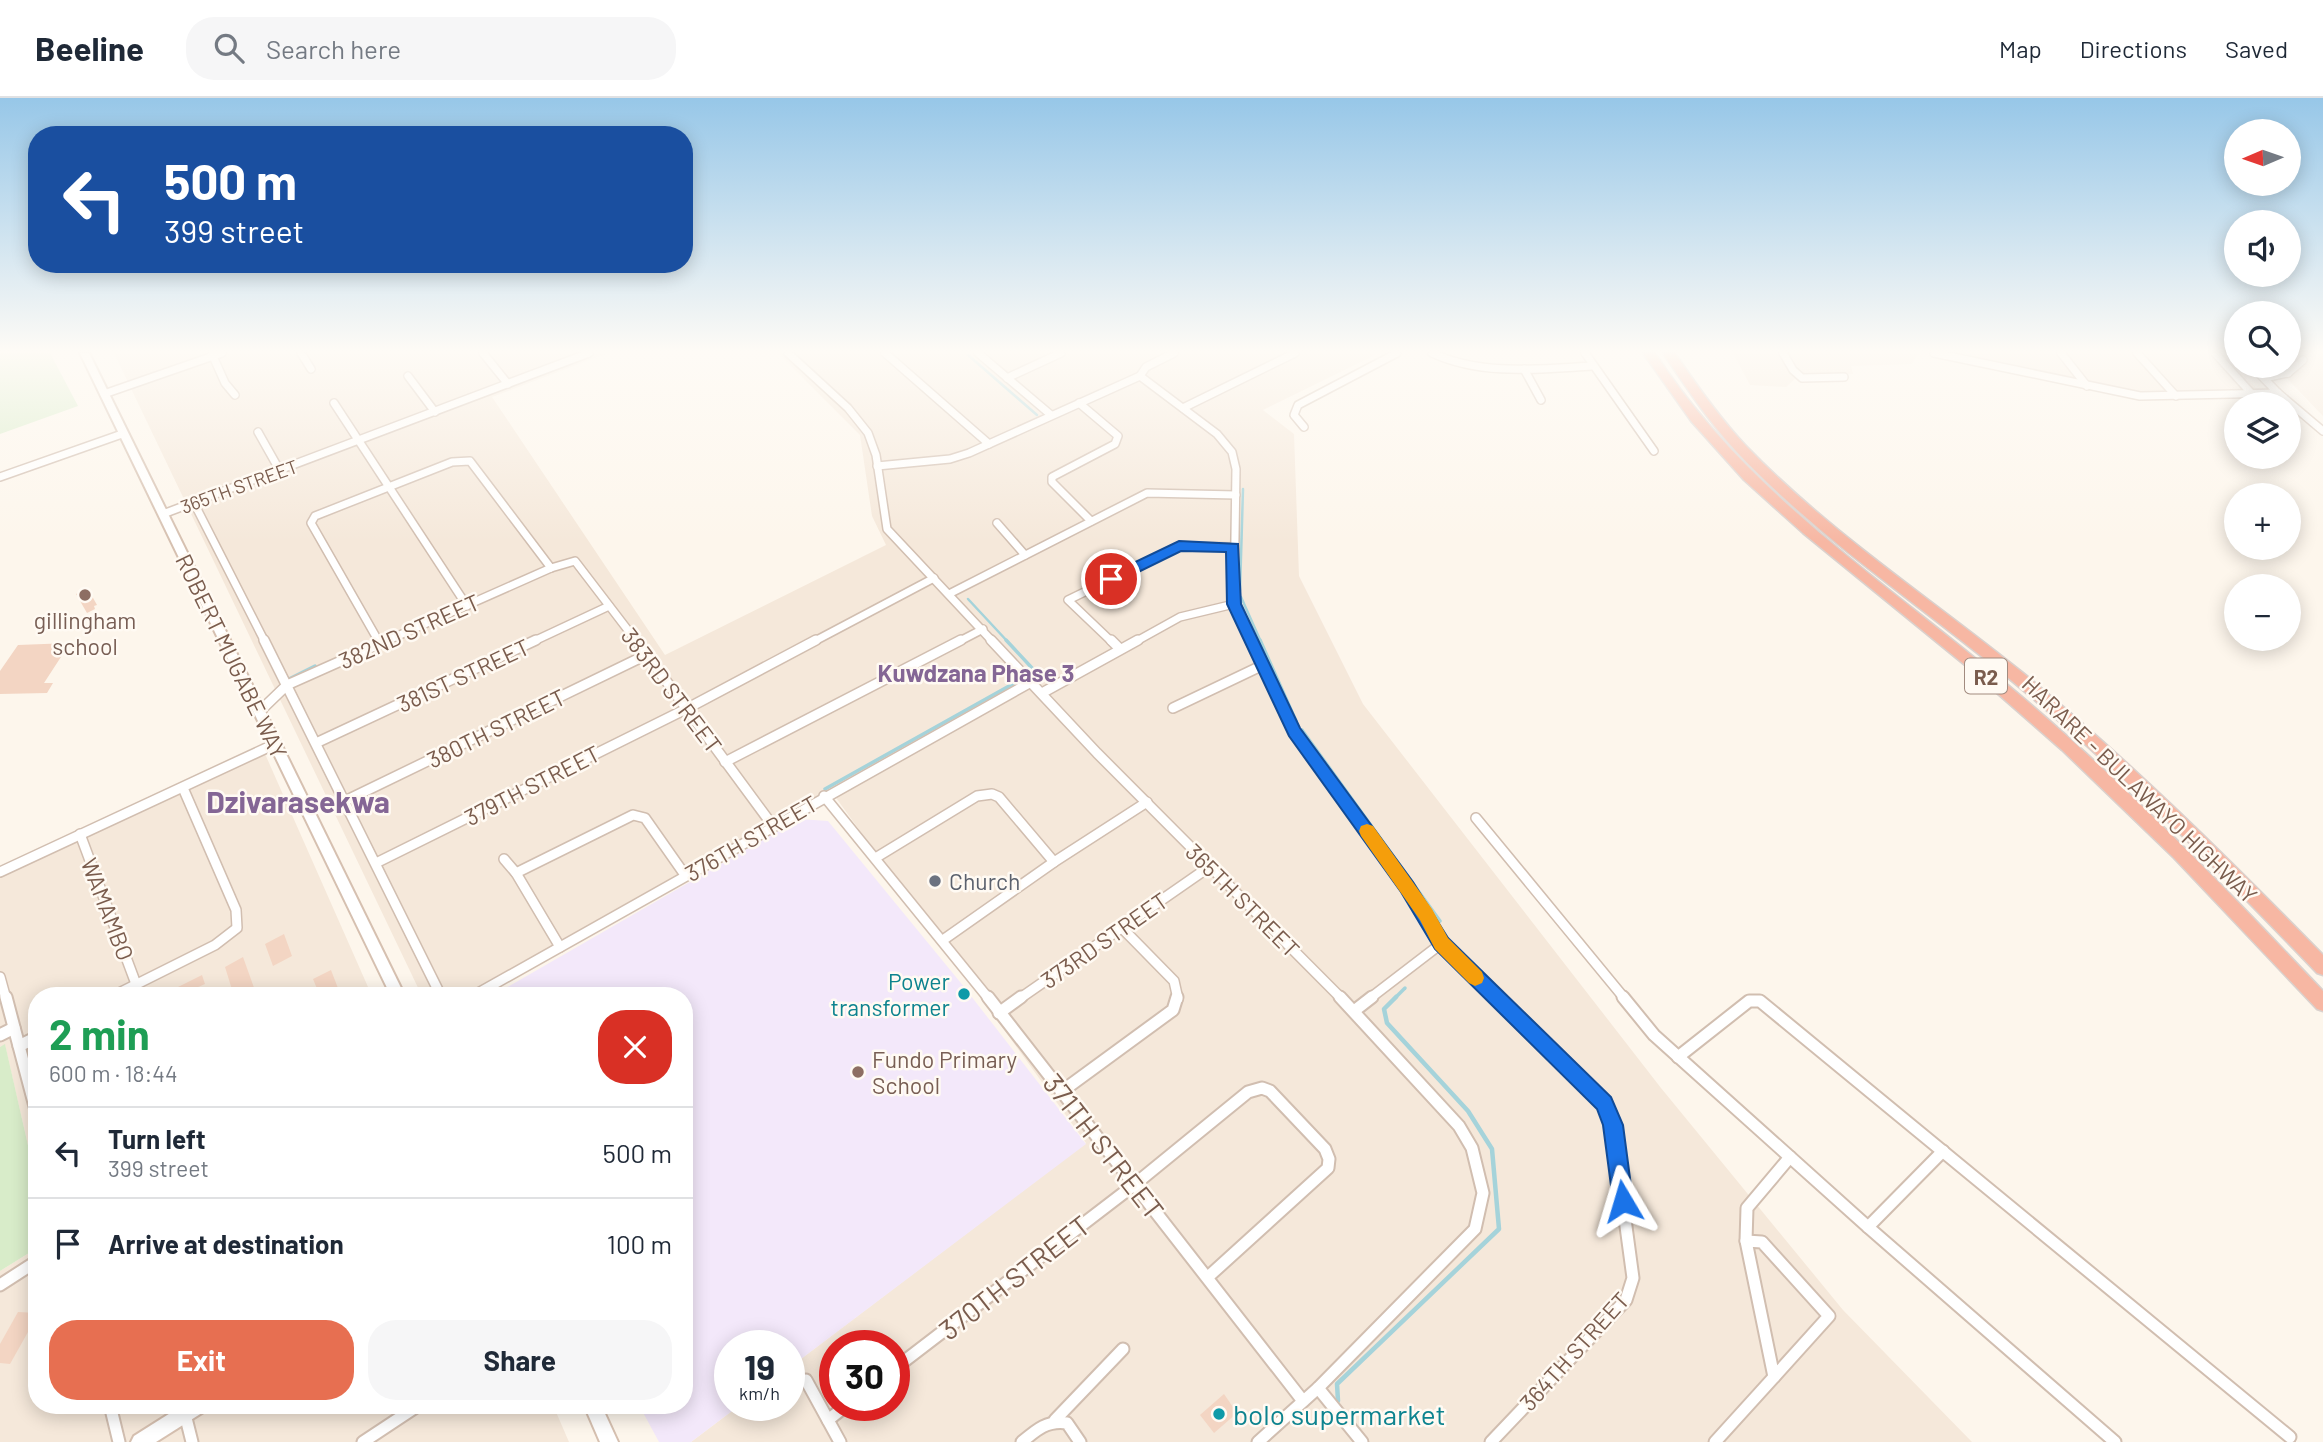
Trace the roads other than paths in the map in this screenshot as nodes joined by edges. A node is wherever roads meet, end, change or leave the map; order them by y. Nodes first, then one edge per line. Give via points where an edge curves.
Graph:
1 (114, 416) edge
2 (343, 416) edge
3 (425, 416) edge
4 (854, 416) edge
5 (956, 416) edge
6 (1049, 416) edge
7 (1095, 416) edge
8 (1193, 416) edge
9 (1295, 416) edge
10 (1628, 416) edge
11 (1691, 416) edge
12 (1715, 416) edge
13 (2305, 416) edge
14 (1304, 428) dead end
15 (2323, 431) edge
16 (258, 432) dead end
17 (122, 435) junction
18 (359, 440) junction
19 (989, 444) junction
20 (1654, 451) dead end
21 (877, 466) junction
22 (281, 471) junction
23 (0, 477) edge
24 (388, 488) junction
25 (1236, 495) junction
26 (194, 503) junction
27 (163, 514) junction
28 (1091, 521) junction
29 (997, 523) dead end
30 (1233, 547) junction
31 (1025, 555) junction
32 (567, 562) joint
33 (551, 568) junction
34 (934, 578) junction
35 (949, 594) junction
36 (1234, 604) junction
37 (467, 606) junction
38 (608, 606) junction
39 (983, 629) junction
40 (380, 644) junction
41 (1120, 649) junction
42 (646, 654) junction
43 (1261, 666) junction
44 (1031, 681) junction
45 (287, 685) junction
46 (1042, 693) junction
47 (688, 708) junction
48 (1173, 708) dead end
49 (259, 712) junction
50 (317, 743) junction
51 (275, 744) junction
52 (725, 762) junction
53 (183, 788) junction
54 (824, 796) junction
55 (345, 801) junction
56 (1147, 802) junction
57 (1476, 818) dead end
58 (773, 825) junction
59 (80, 834) junction
60 (877, 857) junction
61 (504, 859) dead end
62 (1054, 862) junction
63 (376, 863) junction
64 (1209, 867) junction
65 (0, 872) edge
66 (516, 873) junction
67 (685, 876) junction
68 (1122, 928) junction
69 (943, 940) junction
70 (1442, 943) junction
71 (560, 947) junction
72 (2323, 968) edge
73 (0, 977) edge
74 (136, 984) junction
75 (130, 987) edge
76 (394, 987) edge
77 (437, 987) edge
78 (489, 987) edge
79 (2323, 1003) edge
80 (1354, 1011) junction
81 (999, 1013) junction
82 (14, 1028) junction
83 (0, 1035) edge
84 (28, 1042) edge
85 (19, 1046) junction
86 (1678, 1057) junction
87 (28, 1080) edge
88 (1061, 1092) junction
89 (1943, 1151) junction
90 (1790, 1157) junction
91 (1134, 1185) junction
92 (1868, 1227) junction
93 (1746, 1241) junction
94 (28, 1267) edge
95 (1209, 1276) junction
96 (0, 1284) edge
97 (1123, 1349) dead end
98 (910, 1357) edge
99 (1774, 1378) junction
100 (806, 1380) dead end
101 (1318, 1388) junction
102 (1303, 1401) junction
103 (819, 1404) edge
104 (112, 1414) edge
105 (186, 1414) edge
106 (192, 1414) edge
107 (405, 1414) edge
108 (596, 1414) edge
109 (1055, 1420) junction
110 (829, 1421) edge
111 (2290, 1437) dead end
112 (119, 1442) edge
113 (140, 1442) edge
114 (192, 1442) edge
115 (363, 1442) edge
116 (609, 1442) edge
117 (840, 1442) edge
118 (1021, 1442) edge
119 (1080, 1442) edge
120 (1258, 1442) edge
121 (1362, 1442) edge
122 (1491, 1442) edge
123 (1714, 1442) edge
124 (2115, 1442) edge

1 - 17 street, ROBERT MUGABE WAY
2 - 18 street
3 - 18 street, 365TH STREET
4 - 21 street, 365TH STREET via 873,441
5 - 19 street
6 - 19 street
7 - 28 street via 1116,433 1115,444 1052,477
8 - 25 street, 364TH STREET via 1217,433 1232,452
9 - 14 street
10 - 20 street
11 - 79 highway, HARARE - BULAWAYO HIGHWAY / R2 via 1786,512 2082,758
12 - 72 highway, HARARE - BULAWAYO HIGHWAY / R2 via 1763,469 1854,548 2069,719
13 - 15 street
16 - 22 street
17 - 23 street
17 - 27 street, ROBERT MUGABE WAY
18 - 22 street, 365TH STREET
18 - 24 street
19 - 21 street via 950,459
21 - 34 street, 365TH STREET via 887,529
22 - 26 street, 365TH STREET
24 - 33 street via 452,462 470,461
24 - 37 street
24 - 40 street via 310,521
25 - 28 street via 1152,492
25 - 30 street, 364TH STREET
26 - 27 street, 365TH STREET
26 - 45 street
27 - 49 street, ROBERT MUGABE WAY
28 - 31 street
29 - 31 street
30 - 36 street, 364TH STREET
30 - 41 street via 1179,546 1068,600
31 - 35 street
32 - 33 street, 382ND STREET
32 - 38 street, 383RD STREET via 578,562
33 - 37 street, 382ND STREET
34 - 35 street, 365TH STREET
34 - 47 street, 379TH STREET
35 - 39 street, 365TH STREET
36 - 41 street via 1190,612
36 - 43 street, 364TH STREET
37 - 40 street, 382ND STREET
38 - 42 street, 383RD STREET
38 - 50 street, 381ST STREET
39 - 44 street, 365TH STREET
39 - 52 street
40 - 45 street, 382ND STREET
41 - 46 street
42 - 47 street, 383RD STREET
42 - 55 street, 380TH STREET
43 - 48 street
43 - 70 street, 364TH STREET via 1298,738 1407,887
44 - 46 street, 365TH STREET
44 - 54 street, 376TH STREET
45 - 49 street, 382ND STREET
45 - 50 street
46 - 56 street, 365TH STREET
47 - 52 street, 383RD STREET
47 - 63 street, 379TH STREET
49 - 51 street, ROBERT MUGABE WAY
50 - 55 street
51 - 53 street
51 - 76 street, ROBERT MUGABE WAY
52 - 58 street, 383RD STREET
53 - 59 street
53 - 74 street via 236,910 237,928 215,945
54 - 58 street, 376TH STREET
54 - 60 street, 371TH STREET
55 - 63 street
56 - 62 street
56 - 64 street, 365TH STREET
57 - 86 street via 1654,1035
58 - 67 street, 376TH STREET
59 - 65 street
59 - 74 street, WAMAMBO
60 - 62 street via 977,796 992,794
60 - 69 street, 371TH STREET
61 - 66 street
62 - 69 street
63 - 77 street
64 - 68 street, 373RD STREET
64 - 80 street, 365TH STREET
66 - 67 street via 634,815 645,818
66 - 71 street
67 - 71 street, 376TH STREET
68 - 81 street, 373RD STREET
68 - 88 street via 1174,981 1178,1000 1173,1010
69 - 81 street, 371TH STREET
70 - 80 street
70 - 122 street, 364TH STREET via 1608,1109 1633,1278 1626,1300
71 - 78 street, 376TH STREET
73 - 82 street
74 - 75 street
80 - 101 street, 365TH STREET via 1459,1126 1472,1148 1483,1193 1475,1229
81 - 88 street, 371TH STREET
82 - 83 street
82 - 85 street
84 - 85 street
85 - 87 street
86 - 89 street via 1749,1001 1760,1001
86 - 90 street
88 - 91 street, 371TH STREET
89 - 92 street
89 - 111 street
90 - 92 street
90 - 93 street via 1747,1208
91 - 95 street, 371TH STREET
91 - 95 street, 370TH STREET via 1255,1088 1270,1091 1325,1149 1328,1168 1319,1179
91 - 98 street, 370TH STREET
92 - 124 street
93 - 99 street
93 - 99 street via 1762,1242 1829,1316
94 - 96 street
95 - 102 street, 371TH STREET
97 - 109 street
99 - 123 street
100 - 103 street
101 - 102 street, 365TH STREET
101 - 121 street
102 - 120 street, 365TH STREET
104 - 112 street
105 - 113 street
106 - 114 street
107 - 115 street
108 - 116 street
109 - 118 street
109 - 119 street via 1067,1423
110 - 117 street

